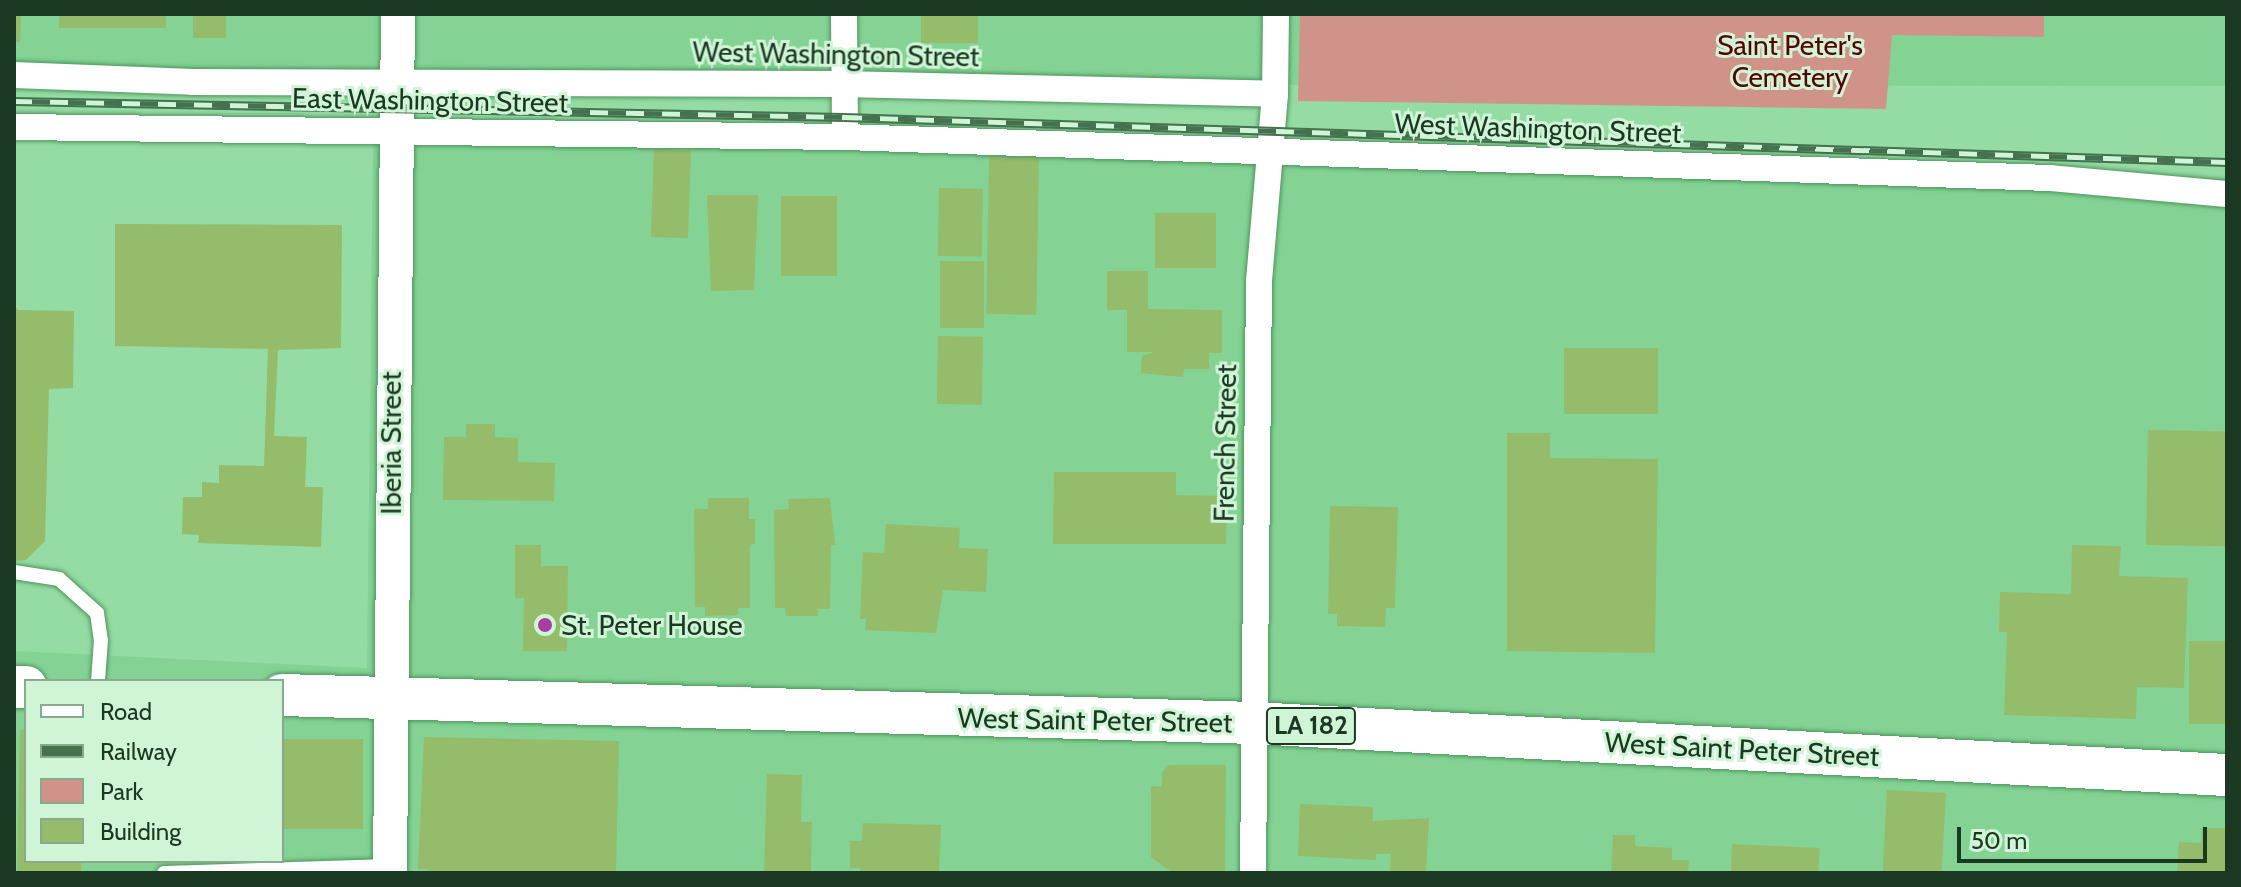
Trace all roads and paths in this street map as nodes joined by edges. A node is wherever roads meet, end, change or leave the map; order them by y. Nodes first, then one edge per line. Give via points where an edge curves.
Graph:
1 (398, 14) edge
2 (844, 14) edge
3 (1276, 14) edge
4 (14, 75) edge
5 (396, 84) junction
6 (843, 84) junction
7 (1275, 94) junction
8 (14, 127) edge
9 (394, 131) junction
10 (845, 137) junction
11 (1270, 150) junction
12 (2227, 194) edge
13 (14, 572) edge
14 (98, 679) edge
15 (284, 695) edge
16 (394, 698) junction
17 (1253, 723) junction
18 (2227, 775) edge
19 (390, 870) edge
20 (164, 873) edge
21 (1253, 873) edge

1 - 5 street, Iberia Street
2 - 6 street
3 - 7 street, French Street
4 - 5 street, East Washington Street
5 - 6 street, West Washington Street
5 - 9 street, Iberia Street
6 - 7 street, West Washington Street
6 - 10 street
7 - 11 street, French Street
8 - 9 street, East Washington Street
9 - 10 street, East Washington Street
9 - 16 street, Iberia Street
10 - 11 street, West Washington Street
11 - 12 street, West Washington Street via 2050,178
11 - 17 street, French Street via 1259,281
13 - 14 lane via 59,579 97,613
15 - 16 main road, LA 182
16 - 17 main road, West Saint Peter Street / LA 182
16 - 19 street, Iberia Street
17 - 18 main road, West Saint Peter Street / LA 182
17 - 21 street, French Street
19 - 20 lane

